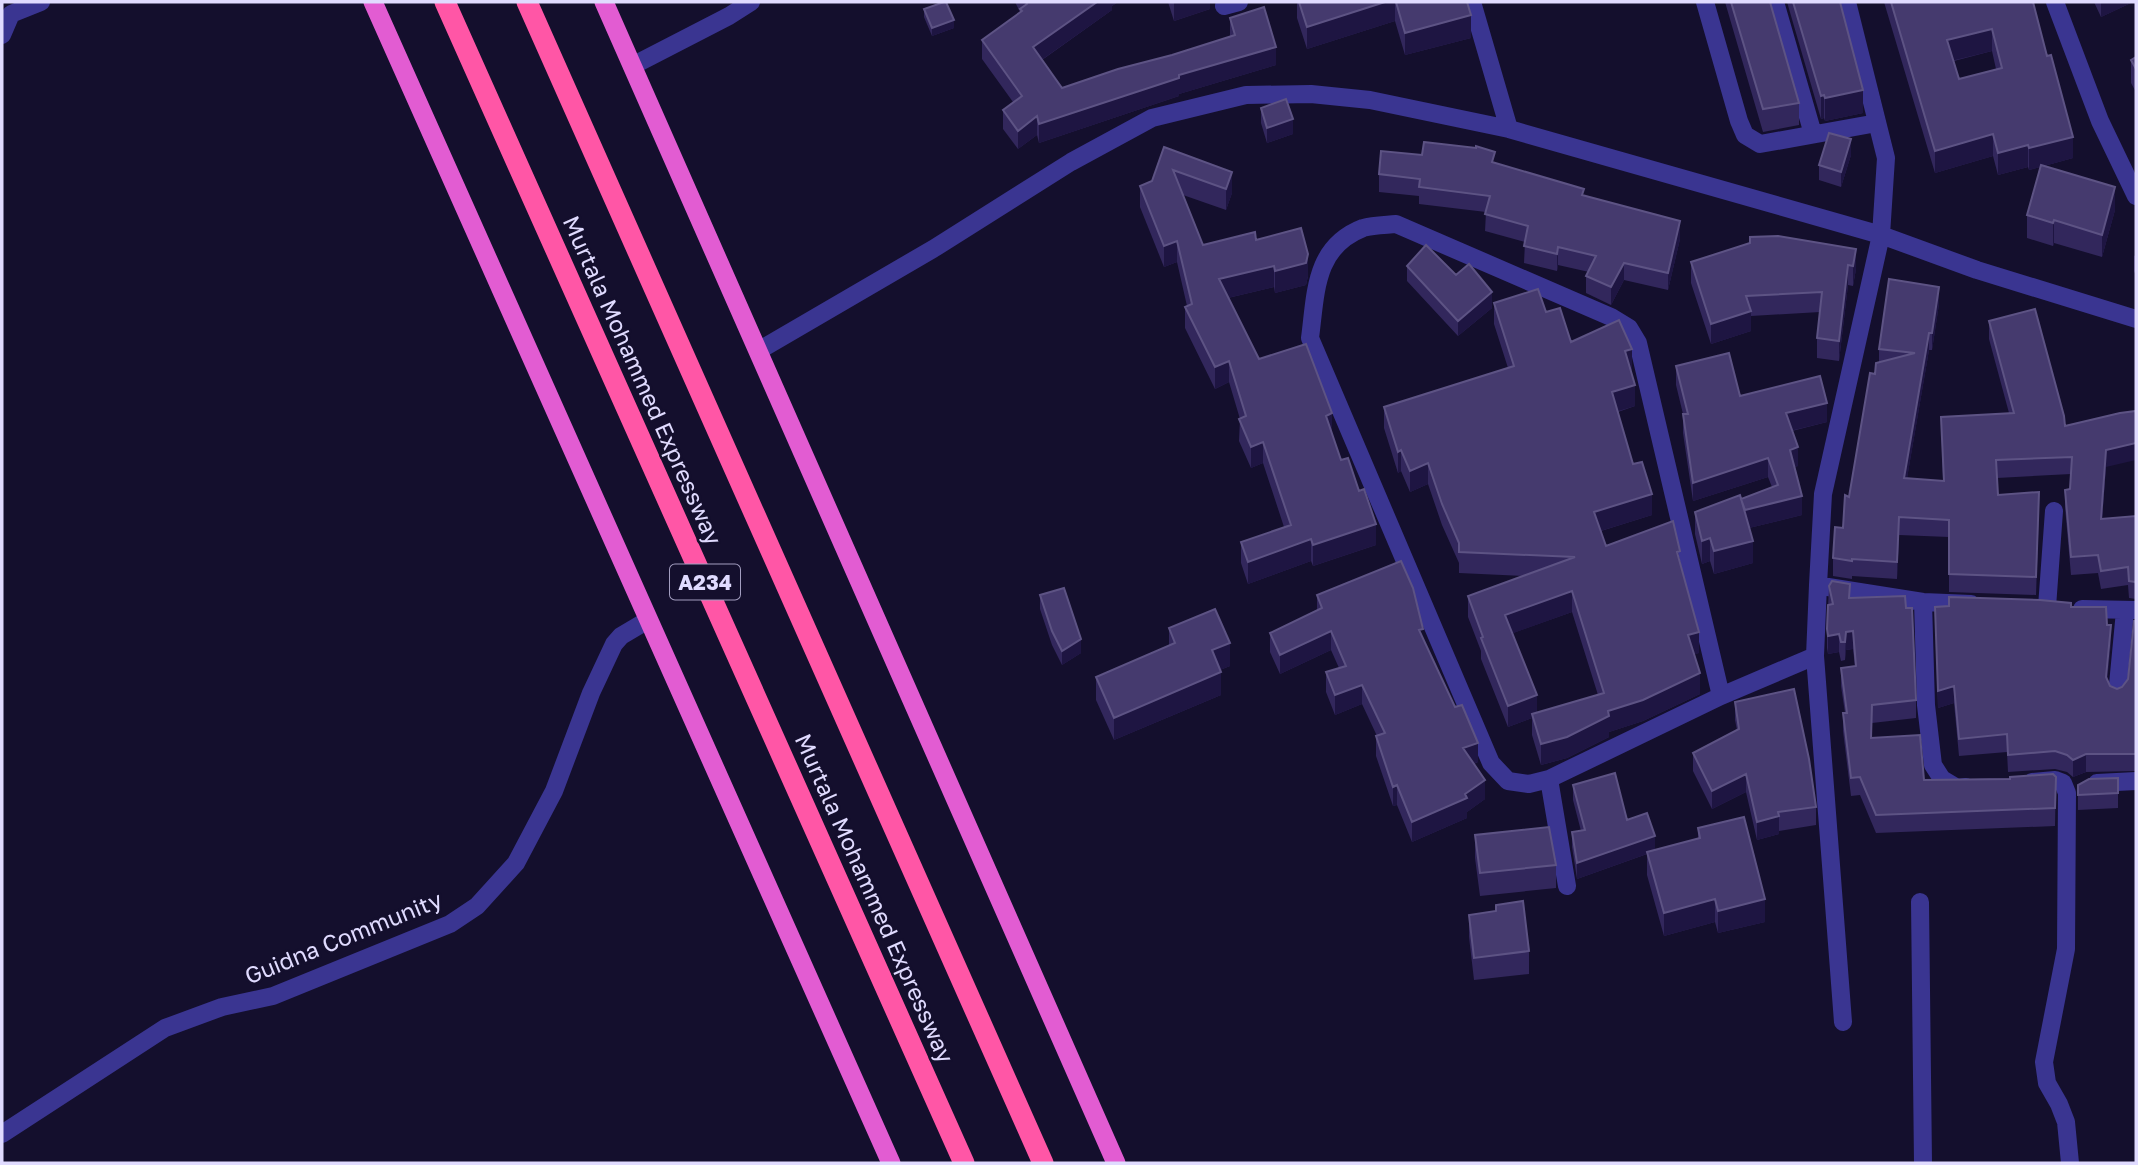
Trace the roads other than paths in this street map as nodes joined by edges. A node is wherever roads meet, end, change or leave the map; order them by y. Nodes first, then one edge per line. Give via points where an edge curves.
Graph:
1 (41, 2) edge
2 (373, 2) edge
3 (445, 2) edge
4 (527, 2) edge
5 (604, 2) edge
6 (751, 2) edge
7 (1472, 2) edge
8 (1705, 2) edge
9 (1774, 2) edge
10 (1847, 2) edge
11 (2055, 2) edge
12 (2, 35) edge
13 (632, 66) junction
14 (1877, 123) junction
15 (1510, 129) junction
16 (1813, 134) junction
17 (2136, 196) edge
18 (1881, 235) junction
19 (2136, 319) edge
20 (758, 351) junction
21 (2054, 511) dead end
22 (1818, 585) junction
23 (1923, 602) junction
24 (1992, 605) edge
25 (2130, 610) edge
26 (648, 620) junction
27 (1815, 656) junction
28 (2117, 695) edge
29 (1721, 696) junction
30 (1549, 779) junction
31 (2136, 780) edge
32 (2018, 783) edge
33 (1982, 786) edge
34 (2067, 793) junction
35 (1567, 886) dead end
36 (1920, 902) dead end
37 (1843, 1022) dead end
38 (2, 1134) edge
39 (891, 1163) edge
40 (964, 1163) edge
41 (1043, 1163) edge
42 (1116, 1163) edge
43 (1923, 1163) edge
44 (2070, 1163) edge

1 - 12 street via 12,14
2 - 26 highway
3 - 40 highway, Murtala Mohammed Expressway / A234
4 - 41 highway, Murtala Mohammed Expressway / A234
5 - 13 highway
6 - 13 street
7 - 15 street
8 - 16 street via 1745,135 1760,144
9 - 16 street
10 - 14 street
11 - 17 street
13 - 20 highway
14 - 16 street
14 - 18 street via 1885,158
15 - 18 street
15 - 20 street via 1370,100 1311,94 1246,94 1152,118
18 - 19 street
18 - 22 street via 1824,494
20 - 42 highway
21 - 25 street via 2040,607
22 - 23 street
22 - 27 street
23 - 24 street
23 - 33 street via 1933,765 1942,779 1957,788
25 - 28 street
26 - 38 street, Guidna Community via 614,643 554,791 516,863 477,906 450,924 273,996 222,1007 165,1028
26 - 39 highway
27 - 29 street
27 - 37 street
29 - 30 street
29 - 30 street via 1638,343 1629,328 1396,224 1365,227 1338,242 1321,265 1310,338 1491,763 1508,781 1529,784
30 - 35 street
31 - 34 street via 2086,783
32 - 34 street via 2055,780 2063,783
34 - 44 street via 2066,948 2044,1062 2047,1083 2066,1122
36 - 43 street

